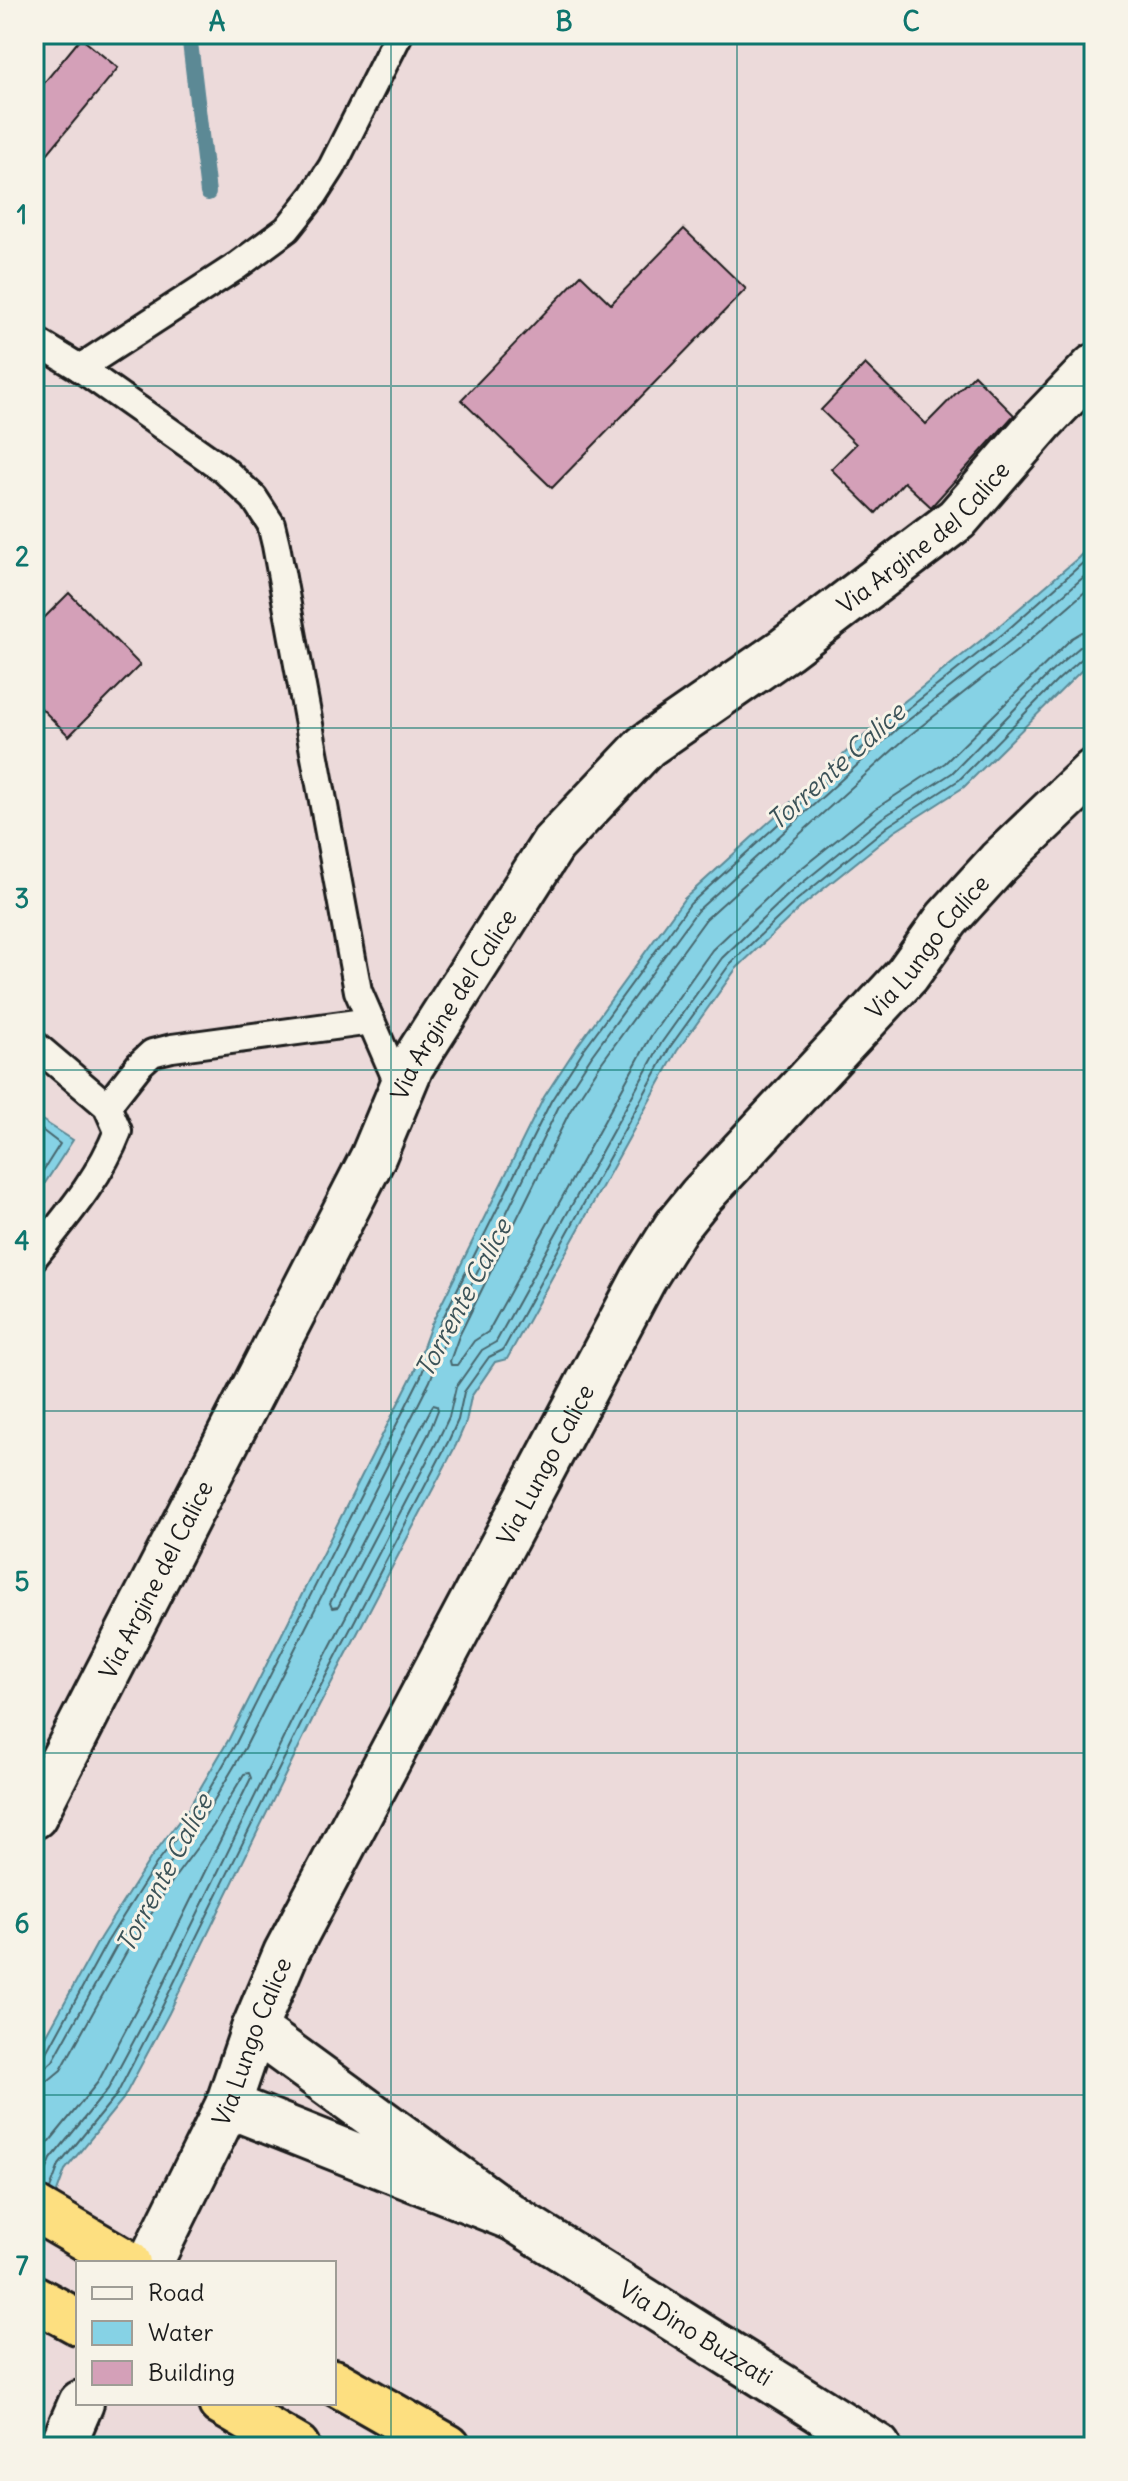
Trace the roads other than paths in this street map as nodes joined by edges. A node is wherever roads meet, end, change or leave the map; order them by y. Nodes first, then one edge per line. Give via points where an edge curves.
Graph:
1 (399, 34) edge
2 (34, 340) edge
3 (1094, 367) edge
4 (80, 368) junction
5 (1094, 771) edge
6 (371, 1021) junction
7 (34, 1044) edge
8 (401, 1090) junction
9 (107, 1106) junction
10 (34, 1257) edge
11 (34, 1816) edge
12 (254, 2029) junction
13 (228, 2105) junction
14 (34, 2208) edge
15 (513, 2218) junction
16 (125, 2261) edge
17 (151, 2261) edge
18 (34, 2298) edge
19 (76, 2321) edge
20 (336, 2383) edge
21 (80, 2405) edge
22 (224, 2405) edge
23 (62, 2447) edge
24 (297, 2447) edge
25 (448, 2447) edge
26 (878, 2447) edge

1 - 4 lane via 332,167 287,229
2 - 4 lane
3 - 8 street, Via Argine del Calice via 957,519 635,757 553,844 411,1066
4 - 6 lane via 223,469 254,498 271,524 358,991
5 - 12 street, Via Lungo Calice via 999,862 947,919 907,975 676,1227 644,1278 286,1953
6 - 8 lane
6 - 9 lane via 152,1053
7 - 9 lane
8 - 11 street, Via Argine del Calice via 373,1157
9 - 10 lane via 118,1131 110,1151
12 - 13 street, Via Lungo Calice
12 - 15 street, Via Dino Buzzati
13 - 15 street, Via Dino Buzzati
13 - 17 street, Via Lungo Calice
14 - 16 highway
15 - 26 street, Via Dino Buzzati
18 - 19 highway
20 - 25 highway
21 - 23 street
22 - 24 highway

